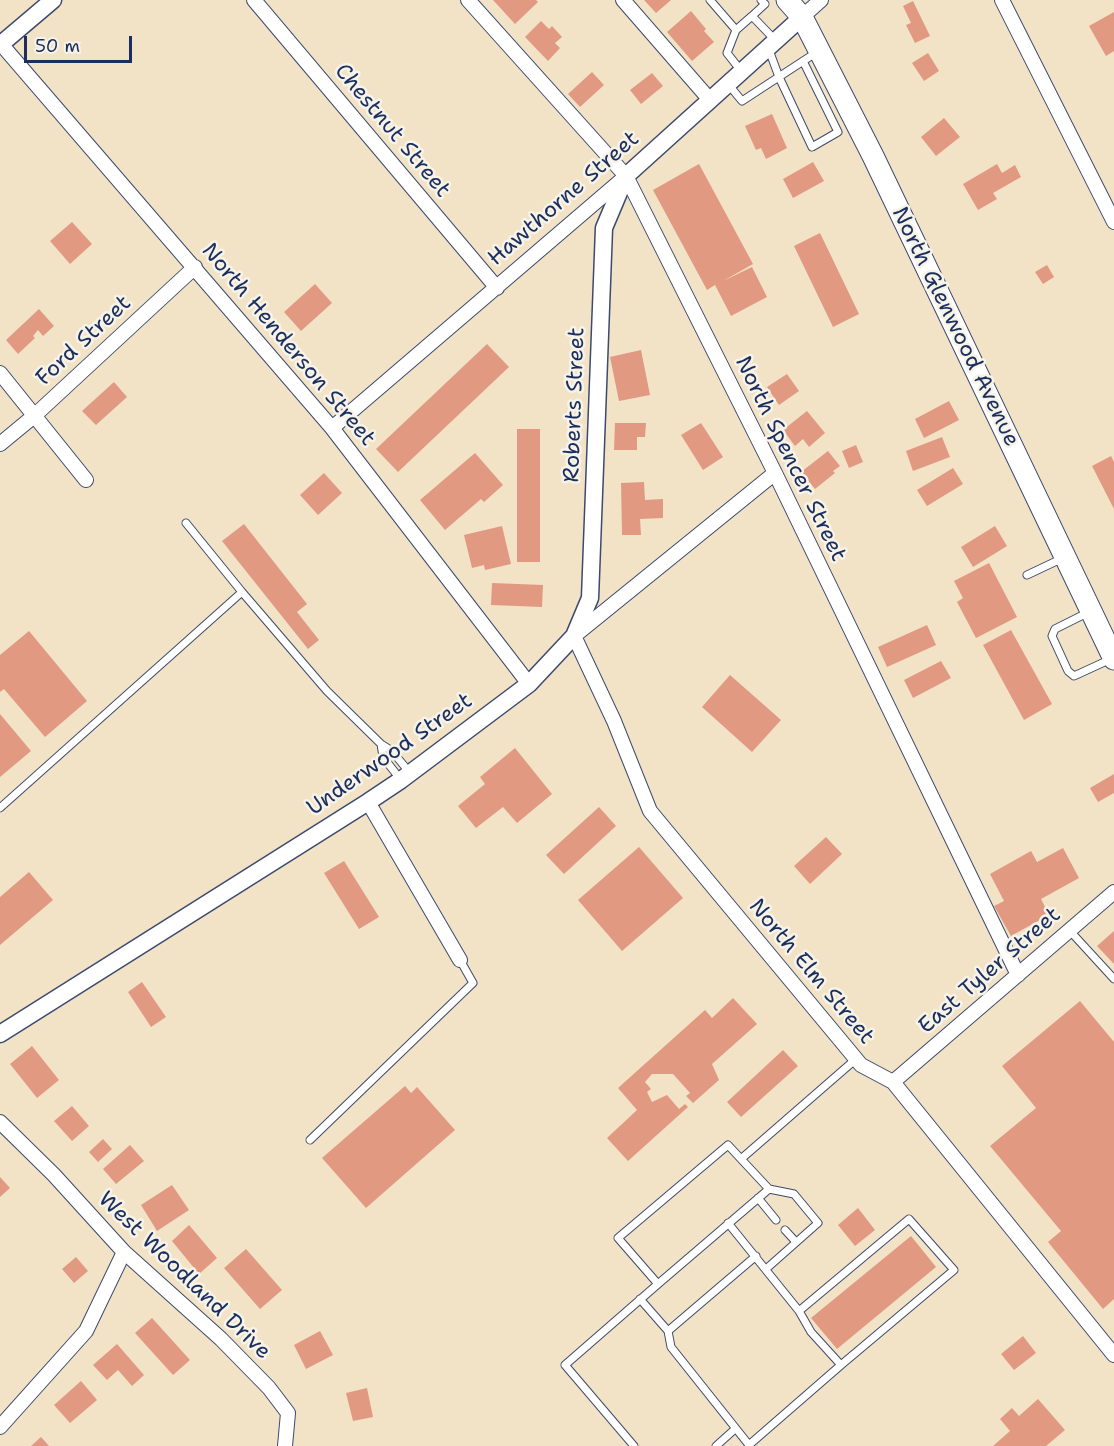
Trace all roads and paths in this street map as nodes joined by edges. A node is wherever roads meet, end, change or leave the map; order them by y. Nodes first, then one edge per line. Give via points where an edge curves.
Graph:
1 (53, 0) edge
2 (254, 0) edge
3 (468, 0) edge
4 (623, 0) edge
5 (710, 0) edge
6 (761, 0) edge
7 (787, 0) edge
8 (821, 0) edge
9 (1002, 0) edge
10 (752, 16) junction
11 (802, 17) junction
12 (736, 30) junction
13 (1, 45) edge
14 (772, 45) junction
15 (811, 55) junction
16 (742, 72) junction
17 (778, 77) junction
18 (728, 84) junction
19 (822, 98) junction
20 (710, 100) junction
21 (814, 101) dead end
22 (831, 115) junction
23 (824, 119) dead end
24 (844, 120) junction
25 (626, 176) junction
26 (1114, 222) edge
27 (195, 267) junction
28 (497, 288) junction
29 (0, 373) edge
30 (34, 416) junction
31 (332, 428) junction
32 (0, 444) edge
33 (775, 473) junction
34 (86, 480) dead end
35 (186, 523) dead end
36 (1065, 557) junction
37 (1026, 575) dead end
38 (242, 592) junction
39 (1091, 610) junction
40 (574, 636) junction
41 (1114, 658) edge
42 (529, 684) junction
43 (381, 744) junction
44 (405, 776) junction
45 (368, 802) junction
46 (0, 808) edge
47 (1114, 892) edge
48 (1070, 931) junction
49 (460, 960) joint
50 (1018, 975) junction
51 (1114, 980) edge
52 (0, 1034) edge
53 (856, 1059) junction
54 (893, 1082) junction
55 (0, 1122) edge
56 (310, 1140) dead end
57 (741, 1159) junction
58 (769, 1190) junction
59 (758, 1198) junction
60 (776, 1220) dead end
61 (728, 1223) junction
62 (786, 1230) dead end
63 (796, 1242) junction
64 (124, 1252) junction
65 (756, 1256) junction
66 (766, 1269) junction
67 (658, 1284) junction
68 (640, 1299) junction
69 (799, 1311) junction
70 (668, 1331) junction
71 (1114, 1355) edge
72 (841, 1365) junction
73 (0, 1427) edge
74 (735, 1429) junction
75 (285, 1446) edge
76 (634, 1446) edge
77 (716, 1446) edge
78 (749, 1446) edge

1 - 13 street
2 - 28 street, Chestnut Street
3 - 25 street, North Spencer Street
4 - 20 street
5 - 12 lane via 722,9
6 - 10 lane via 765,4
7 - 11 main road, North Glenwood Avenue
8 - 11 street, Hawthorne Street
9 - 26 street
10 - 12 lane
10 - 14 lane
11 - 14 street, Hawthorne Street
11 - 15 main road, North Glenwood Avenue
12 - 16 lane via 727,53
13 - 27 street, North Henderson Street
14 - 16 street, Hawthorne Street
14 - 17 lane
15 - 17 lane
15 - 19 lane via 809,80
15 - 24 main road, North Glenwood Avenue
16 - 18 street, Hawthorne Street
17 - 18 lane via 742,101
17 - 24 lane via 812,147 838,132
18 - 20 street, Hawthorne Street
19 - 21 lane
19 - 22 lane
20 - 25 street, Hawthorne Street
22 - 23 lane
22 - 24 lane
24 - 36 main road, North Glenwood Avenue
25 - 28 street, Hawthorne Street
25 - 33 street, North Spencer Street
25 - 40 street, Roberts Street via 604,228 590,598
27 - 30 street, Ford Street
27 - 31 street, North Henderson Street
28 - 31 street, Hawthorne Street
29 - 30 street
30 - 32 street, Ford Street
30 - 34 street
31 - 42 street, North Henderson Street
33 - 40 street, Underwood Street
33 - 50 street, North Spencer Street
35 - 38 lane
36 - 37 lane
36 - 39 main road, North Glenwood Avenue
38 - 43 lane via 327,691
38 - 46 lane
39 - 41 main road, North Glenwood Avenue
39 - 41 lane via 1055,628 1052,636 1068,671 1074,676
40 - 42 street, Underwood Street
40 - 53 street, North Elm Street via 615,721 650,811
42 - 44 street, Underwood Street
43 - 44 lane via 392,751
43 - 44 lane via 383,757
44 - 45 street, Underwood Street
45 - 49 street
45 - 52 street, Underwood Street
47 - 48 street, East Tyler Street
48 - 50 street, East Tyler Street
48 - 51 lane
49 - 56 lane via 473,983
50 - 54 street, East Tyler Street
53 - 54 street, North Elm Street
53 - 57 lane
54 - 71 street, North Elm Street
55 - 64 street, West Woodland Drive
57 - 58 lane
57 - 67 lane via 728,1145 618,1238
58 - 59 lane
58 - 63 lane via 794,1194 818,1223
59 - 60 lane
59 - 61 lane
61 - 65 lane
61 - 67 lane
62 - 63 lane
63 - 66 lane
64 - 73 street via 86,1331
64 - 75 street, West Woodland Drive via 269,1388 288,1413
65 - 66 lane
65 - 70 lane
66 - 69 lane
67 - 68 lane
68 - 70 lane
68 - 76 lane via 565,1365
69 - 72 lane via 811,1332
69 - 72 lane via 909,1220 954,1270
70 - 74 lane via 671,1347
72 - 78 lane
74 - 77 lane
74 - 78 lane

